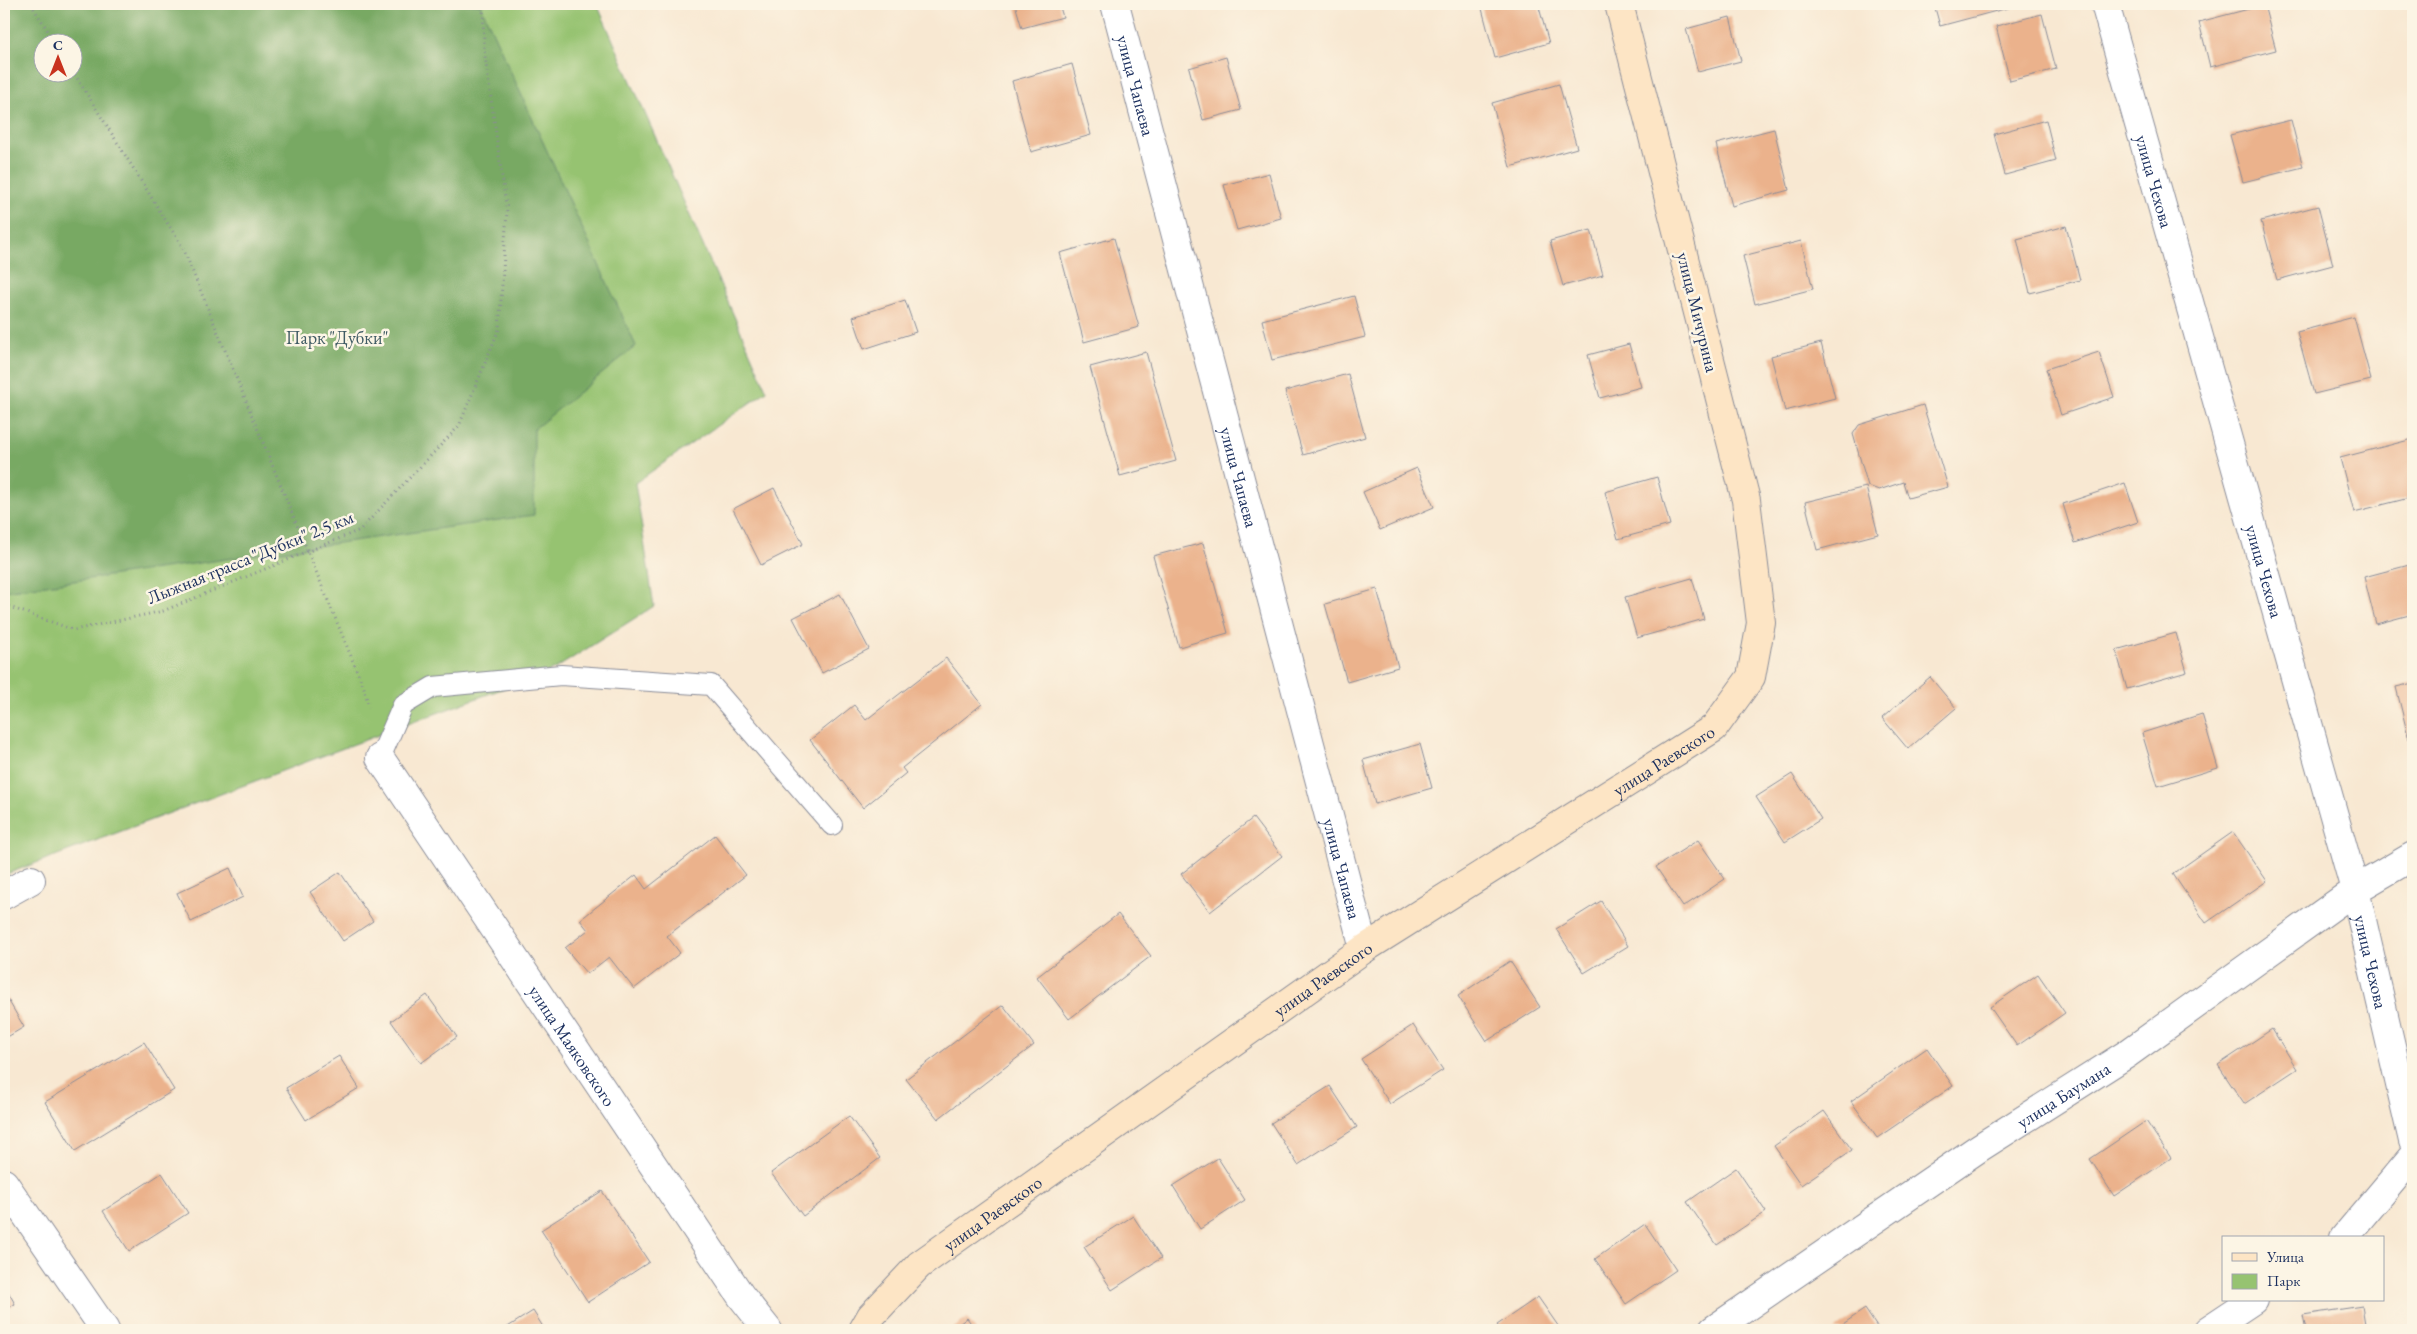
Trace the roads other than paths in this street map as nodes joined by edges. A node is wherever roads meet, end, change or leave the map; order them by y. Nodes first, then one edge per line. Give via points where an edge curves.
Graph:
1 (1115, 4) edge
2 (1619, 4) edge
3 (2105, 4) edge
4 (1760, 623) joint
5 (380, 758) joint
6 (832, 825) dead end
7 (2413, 856) edge
8 (31, 880) dead end
9 (2355, 890) junction
10 (4, 895) edge
11 (1364, 949) junction
12 (2413, 1141) edge
13 (2413, 1156) edge
14 (4, 1183) edge
15 (2346, 1236) edge
16 (2250, 1302) edge
17 (105, 1330) edge
18 (768, 1330) edge
19 (863, 1330) edge
20 (1713, 1330) edge
21 (2208, 1330) edge

1 - 11 street, улица Чапаева
2 - 4 street, улица Мичурина via 1746,500
3 - 9 street, улица Чехова
4 - 11 street, улица Раевского via 1751,676 1714,728
5 - 6 lane via 403,705 433,687 561,675 711,685
5 - 18 street, улица Маяковского via 741,1296
7 - 9 street, улица Баумана
8 - 10 street
9 - 12 street, улица Чехова
9 - 20 street, улица Баумана via 2127,1054 1979,1148
11 - 19 street, улица Раевского via 919,1265 870,1316
13 - 15 street
14 - 17 street
16 - 21 street

